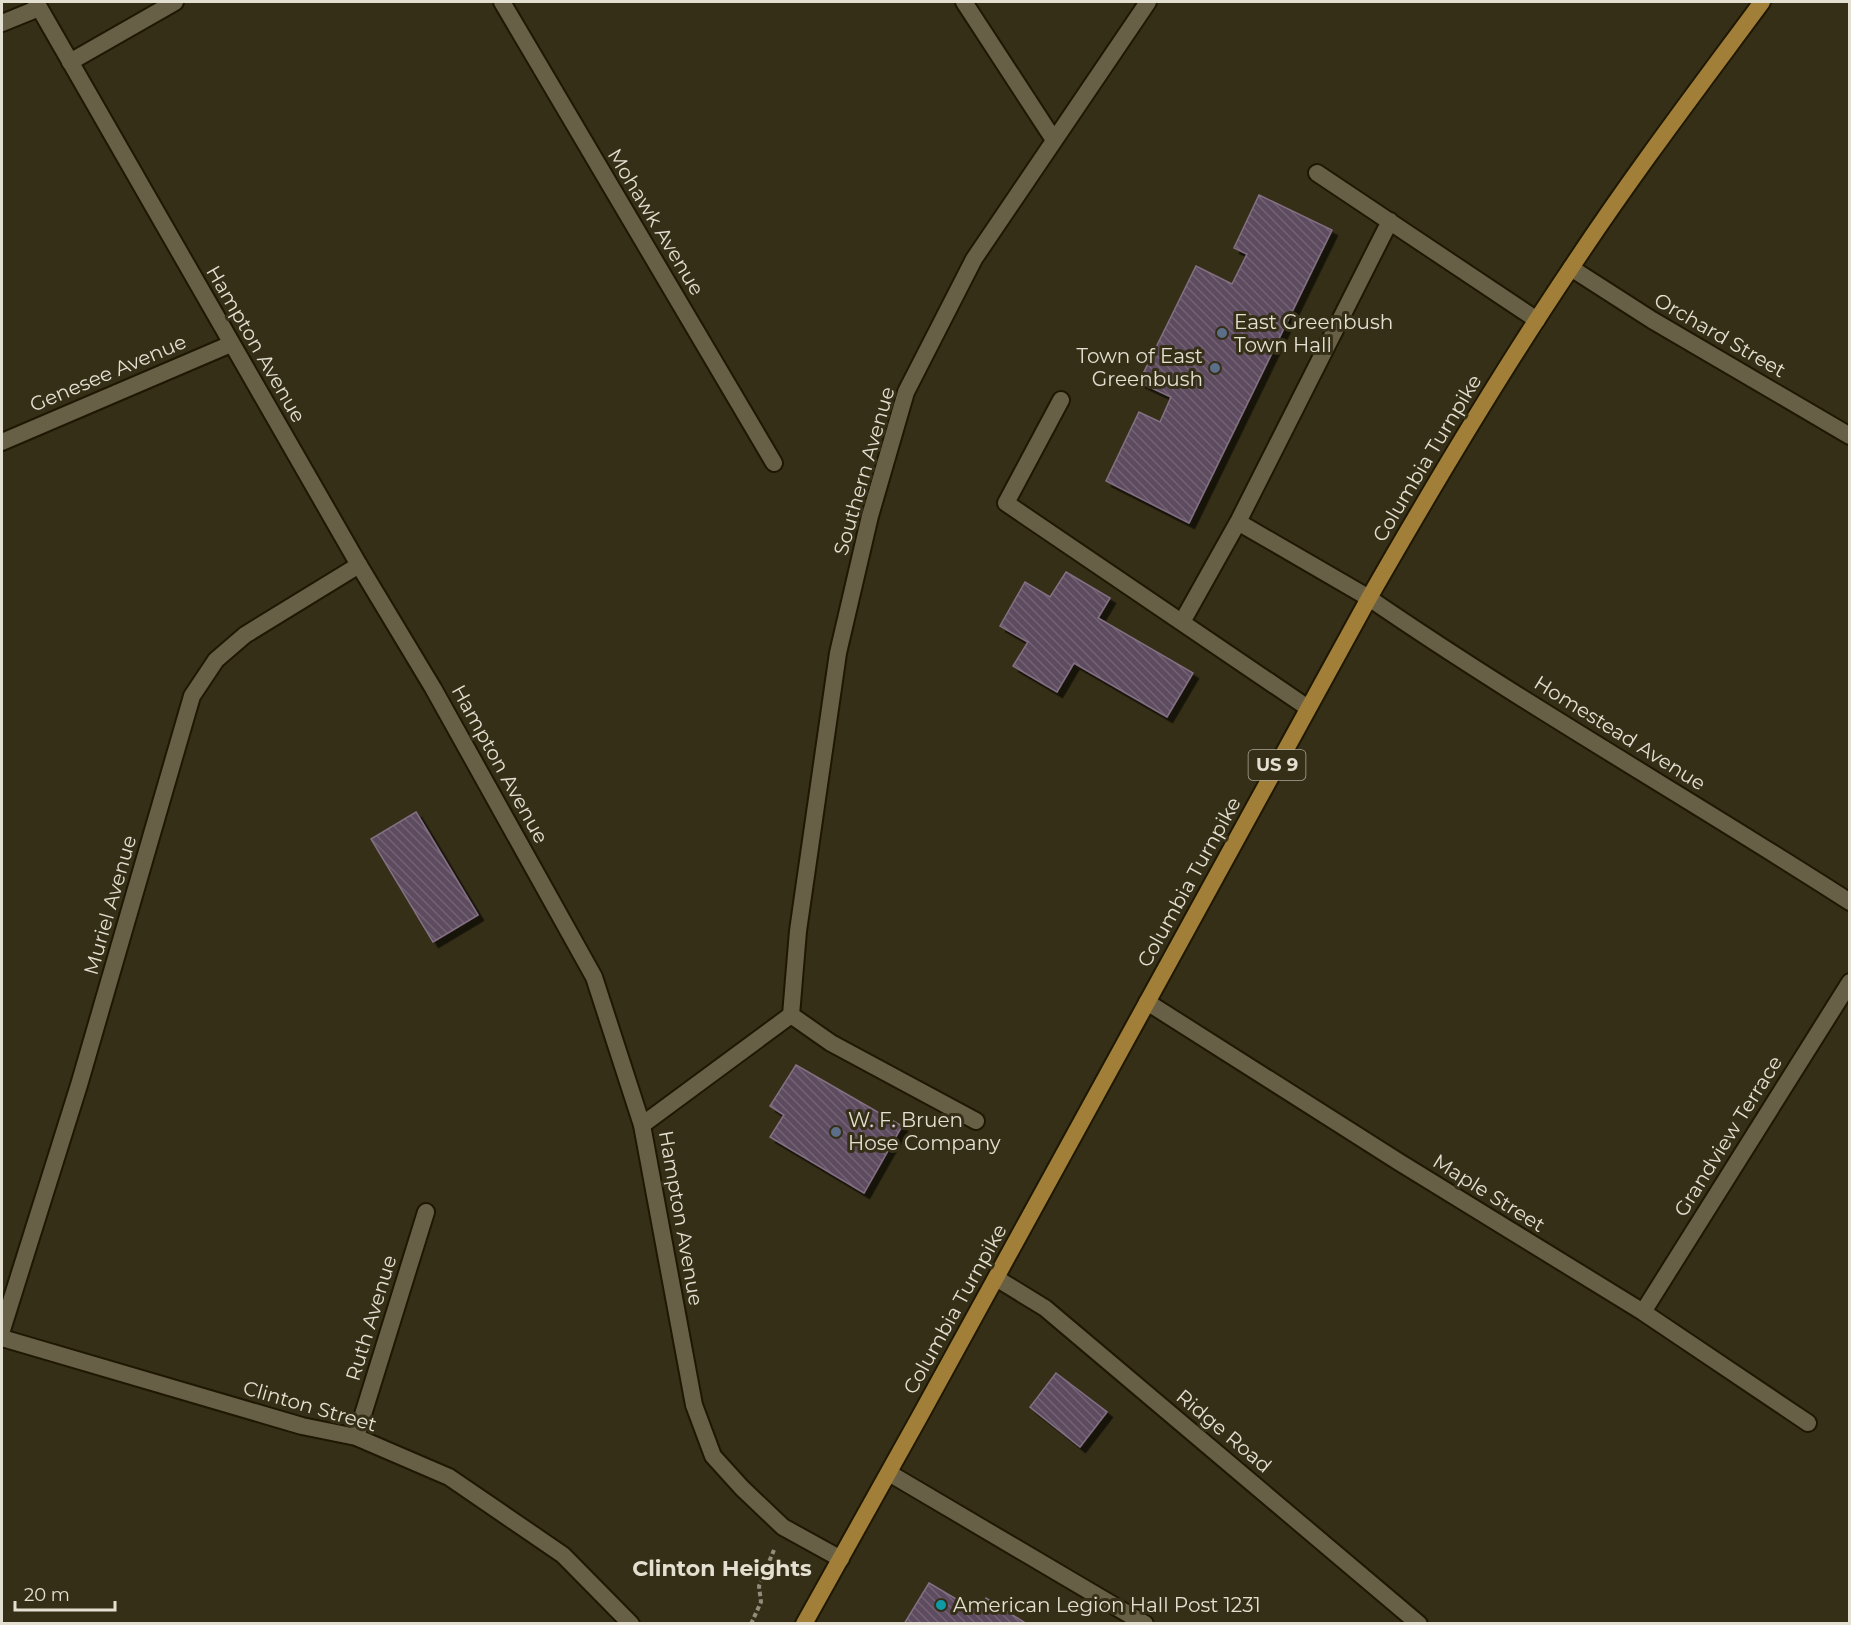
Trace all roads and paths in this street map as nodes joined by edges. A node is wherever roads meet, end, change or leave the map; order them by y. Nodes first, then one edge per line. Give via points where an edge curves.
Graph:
1 (175, 2) edge
2 (502, 2) edge
3 (964, 2) edge
4 (1148, 2) edge
5 (1762, 2) edge
6 (38, 5) edge
7 (2, 23) edge
8 (70, 62) junction
9 (1054, 141) junction
10 (1317, 173) dead end
11 (1390, 221) junction
12 (1571, 268) junction
13 (1537, 320) junction
14 (231, 344) junction
15 (1061, 400) dead end
16 (1850, 436) edge
17 (2, 441) edge
18 (774, 463) dead end
19 (1238, 522) junction
20 (359, 565) junction
21 (1369, 598) junction
22 (1182, 622) junction
23 (1308, 708) junction
24 (1850, 902) edge
25 (1850, 982) edge
26 (1147, 1002) junction
27 (791, 1015) junction
28 (976, 1121) dead end
29 (642, 1125) junction
30 (426, 1212) dead end
31 (996, 1278) junction
32 (1643, 1312) junction
33 (2, 1330) edge
34 (2, 1338) edge
35 (1808, 1423) dead end
36 (356, 1437) junction
37 (889, 1473) junction
38 (783, 1527) junction
39 (841, 1558) junction
40 (631, 1623) edge
41 (751, 1623) edge
42 (804, 1623) edge
43 (1145, 1623) edge
44 (1419, 1623) edge

1 - 8 street
2 - 18 street, Mohawk Avenue
3 - 9 street
4 - 9 street, Southern Avenue
5 - 12 main road, Columbia Turnpike / US 9
6 - 7 street
6 - 8 street, Hampton Avenue
8 - 14 street, Hampton Avenue
9 - 27 street, Southern Avenue via 974,259 906,392 870,516 838,653 798,931
10 - 11 street
11 - 13 street
11 - 19 street
12 - 13 main road, Columbia Turnpike / US 9
12 - 16 street, Orchard Street via 1652,321
13 - 21 main road, Columbia Turnpike / US 9 via 1433,486
14 - 17 street, Genesee Avenue
14 - 20 street, Hampton Avenue
15 - 22 street via 1006,503
19 - 21 street, Homestead Avenue
19 - 22 street
20 - 29 street, Hampton Avenue via 433,688 594,977
20 - 33 street, Muriel Avenue via 245,635 216,660 192,696
21 - 23 main road, Columbia Turnpike / US 9
21 - 24 street, Homestead Avenue via 1440,647
22 - 23 street
23 - 26 main road, Columbia Turnpike / US 9
25 - 32 street, Grandview Terrace
26 - 31 main road, Columbia Turnpike / US 9
26 - 32 street, Maple Street
27 - 28 street via 831,1043
27 - 29 street
29 - 38 street, Hampton Avenue via 694,1405 713,1456
30 - 36 street, Ruth Avenue
31 - 37 main road, Columbia Turnpike / US 9
31 - 44 street, Ridge Road via 1045,1308
32 - 35 street, Maple Street
34 - 36 street, Clinton Street via 302,1426
36 - 40 street, Clinton Street via 449,1477 563,1555
37 - 39 main road, Columbia Turnpike / US 9
37 - 43 street
38 - 39 street, Hampton Avenue
38 - 41 path via 759,1586 762,1602
39 - 42 main road, Columbia Turnpike / US 9

